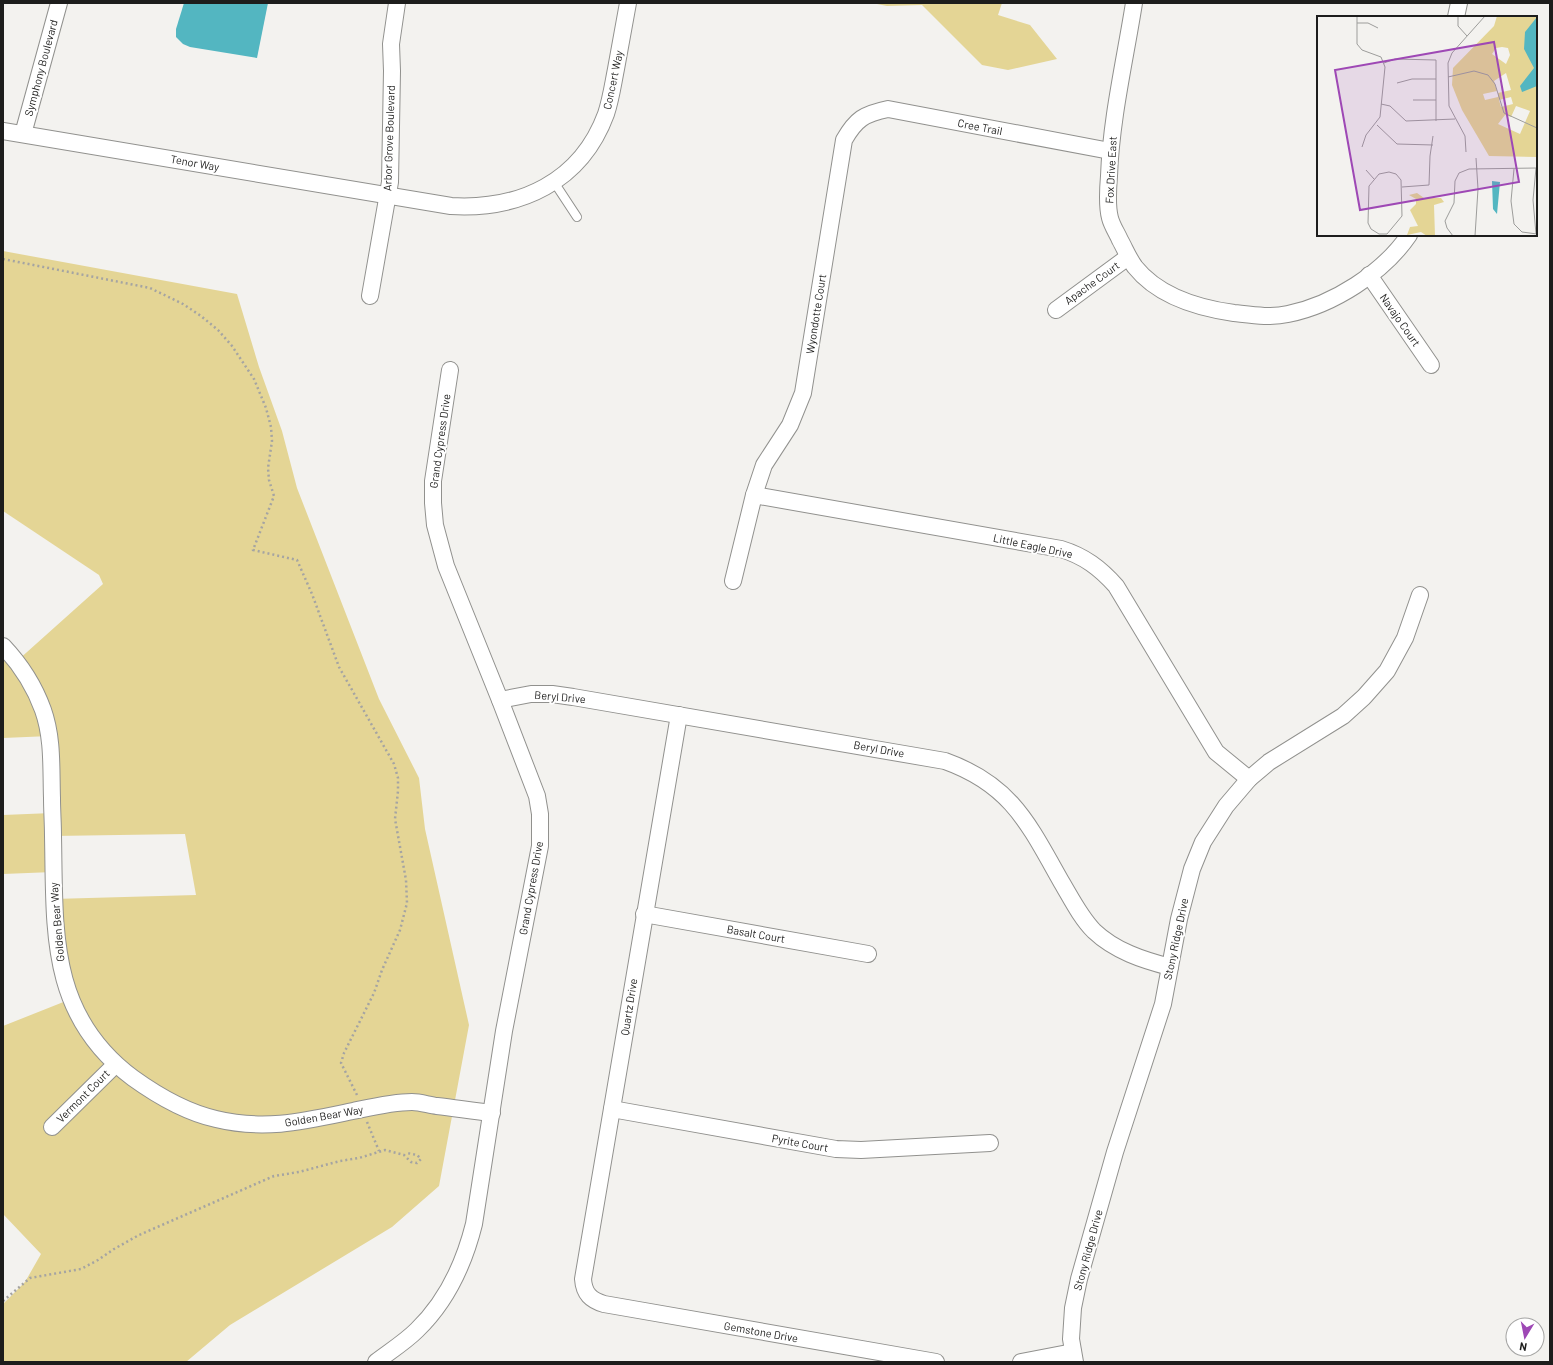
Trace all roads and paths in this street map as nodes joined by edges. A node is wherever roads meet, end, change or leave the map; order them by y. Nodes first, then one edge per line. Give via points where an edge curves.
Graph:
1 (59, 3) edge
2 (397, 3) edge
3 (628, 3) edge
4 (1134, 3) edge
5 (1459, 3) edge
6 (1456, 16) edge
7 (853, 125) joint
8 (3, 130) edge
9 (23, 134) junction
10 (1110, 151) junction
11 (554, 182) junction
12 (387, 195) junction
13 (577, 217) dead end
14 (1408, 236) edge
15 (1128, 257) junction
16 (3, 259) edge
17 (1369, 275) junction
18 (370, 296) dead end
19 (1056, 310) dead end
20 (1431, 365) dead end
21 (450, 370) dead end
22 (754, 495) junction
23 (732, 581) dead end
24 (1420, 595) dead end
25 (3, 646) edge
26 (500, 700) junction
27 (679, 715) junction
28 (1249, 778) junction
29 (644, 914) junction
30 (868, 954) dead end
31 (1170, 967) junction
32 (115, 1065) junction
33 (363, 1109) junction
34 (612, 1110) junction
35 (492, 1113) junction
36 (52, 1127) dead end
37 (990, 1143) dead end
38 (379, 1151) junction
39 (407, 1153) dead end
40 (589, 1297) joint
41 (3, 1300) edge
42 (1074, 1357) edge
43 (376, 1362) edge
44 (936, 1362) edge
45 (1021, 1362) edge

1 - 9 street, Symphony Boulevard
2 - 12 street, Arbor Grove Boulevard via 391,44 391,164
3 - 11 street, Concert Way via 606,114 583,155 569,171
4 - 10 street, Fox Drive East
5 - 6 street
7 - 10 street, Cree Trail via 863,117 888,110
7 - 22 street, Wyondotte Court via 844,140 803,393 790,426 764,465
8 - 9 street, Tenor Way
9 - 12 street, Tenor Way
10 - 15 street, Fox Drive East via 1110,218
11 - 12 street, Concert Way via 502,204 472,207
11 - 13 lane
12 - 18 street, Arbor Grove Boulevard
14 - 17 street, Fox Drive East via 1389,260
15 - 17 street, Fox Drive East via 1146,278 1173,297 1214,310 1259,316 1287,315 1312,308
15 - 19 street, Apache Court
16 - 33 path via 150,288 183,304 218,330 254,379 271,427 272,441 268,468 274,496 253,550 297,560 339,667 394,764 398,778 395,818 406,880 406,910 374,993 341,1063
17 - 20 street, Navajo Court
21 - 26 street, Grand Cypress Drive via 433,481 435,525 446,566
22 - 23 street, Wyondotte Court
22 - 28 street, Little Eagle Drive via 1061,549 1090,562 1105,573 1116,586 1216,752
24 - 28 street, Stony Ridge Drive via 1404,638 1386,671 1364,697 1343,716 1269,762
25 - 32 street, Golden Bear Way via 30,680 50,736 54,899 57,944 62,970 81,1020
26 - 27 street, Beryl Drive via 531,694 552,694
26 - 35 street, Grand Cypress Drive via 537,796 541,831 504,1031
27 - 29 street, Quartz Drive
27 - 31 street, Beryl Drive via 945,761 962,767 1000,791 1016,807 1030,826 1079,912 1094,931 1133,956
28 - 31 street, Stony Ridge Drive via 1226,806 1203,842 1192,869
29 - 30 street, Basalt Court
29 - 34 street, Quartz Drive
31 - 42 street, Stony Ridge Drive via 1163,1004 1115,1152 1079,1279 1073,1308 1071,1339
32 - 33 street, Golden Bear Way via 172,1104 215,1119 271,1125 297,1123
32 - 36 street, Vermont Court
33 - 35 street, Golden Bear Way via 412,1102
33 - 38 path
34 - 37 street, Pyrite Court via 836,1149
34 - 40 street, Quartz Drive via 583,1279
35 - 43 street, Grand Cypress Drive via 474,1224 460,1268 435,1310 416,1330
38 - 39 path via 404,1155 411,1162 417,1163 421,1158
38 - 41 path via 359,1158 274,1176 139,1235 81,1269 30,1278
40 - 44 street, Gemstone Drive via 604,1304
42 - 45 street

